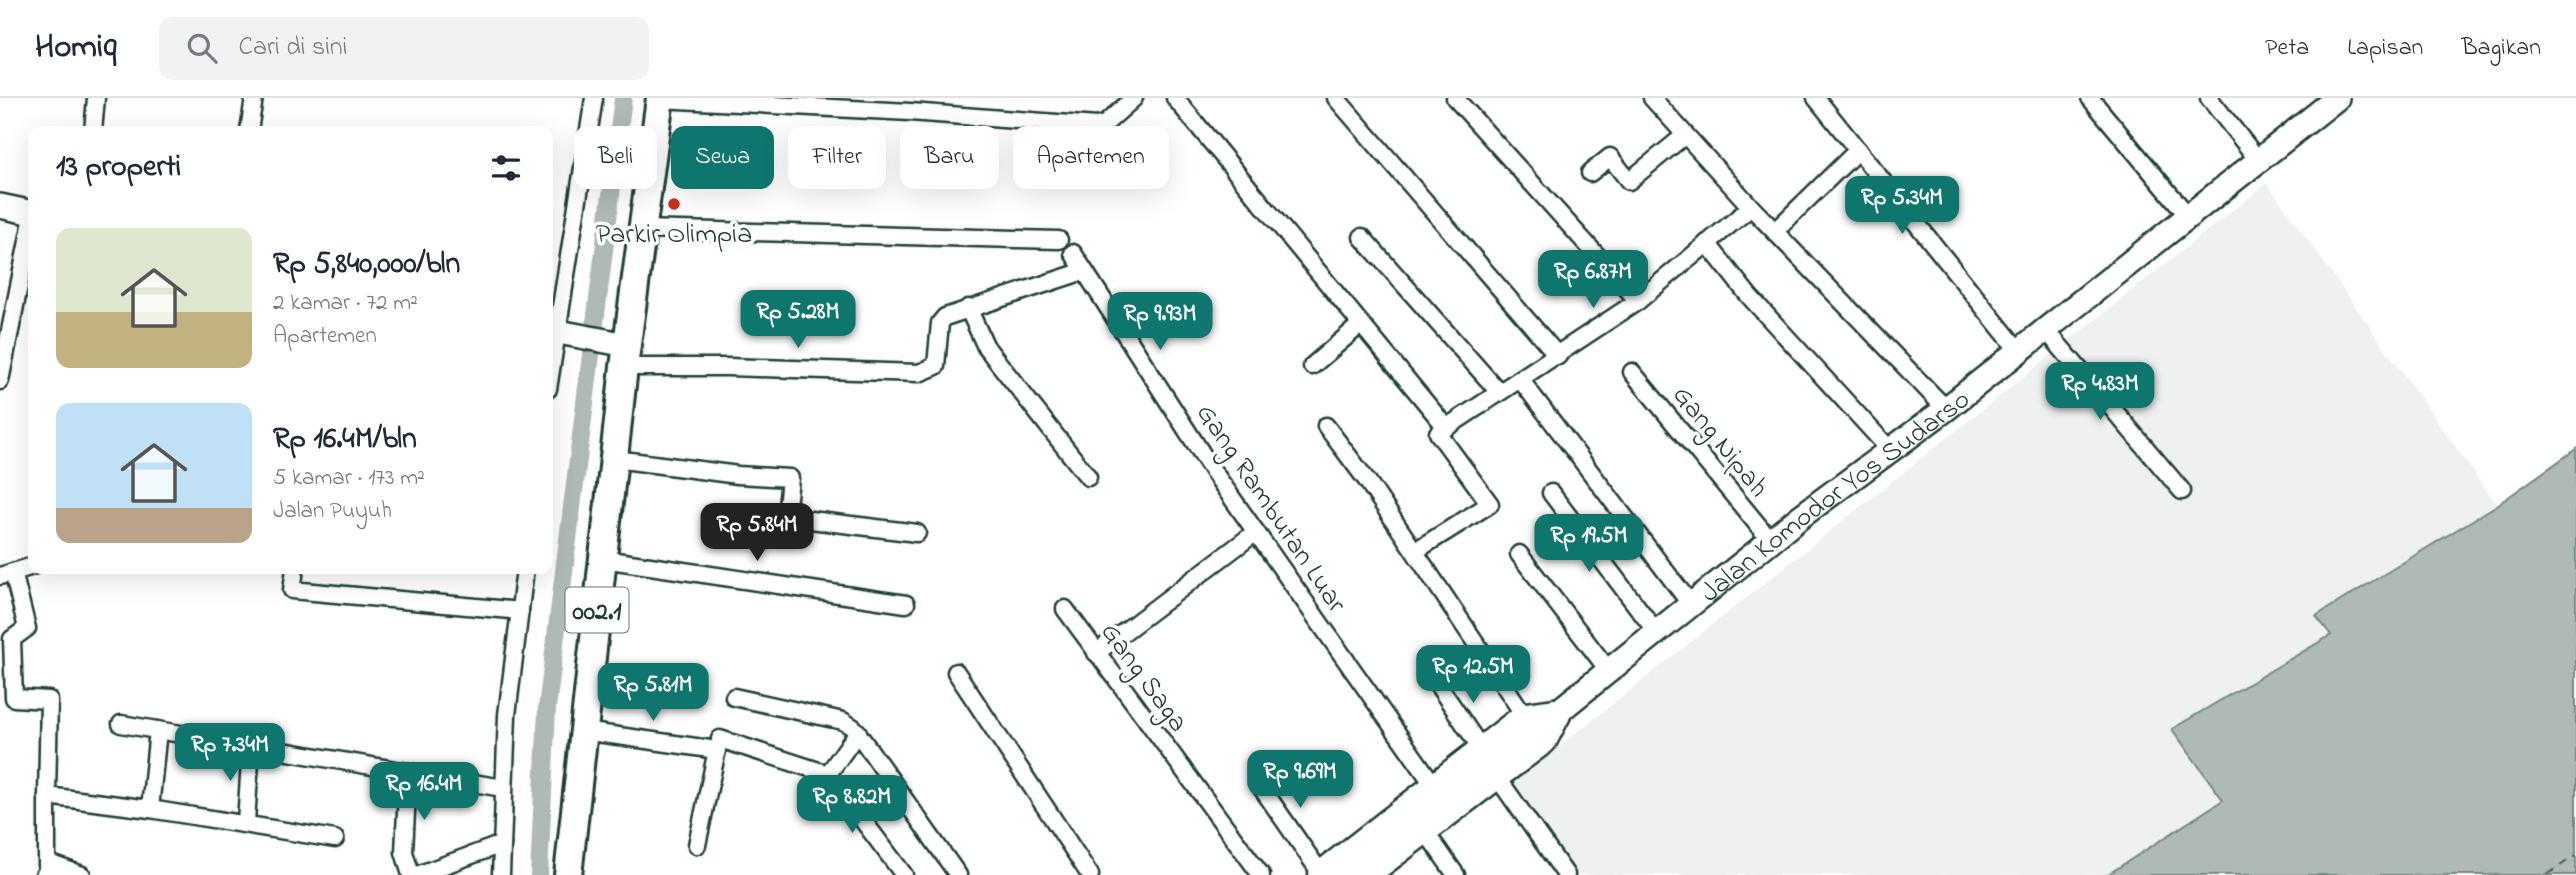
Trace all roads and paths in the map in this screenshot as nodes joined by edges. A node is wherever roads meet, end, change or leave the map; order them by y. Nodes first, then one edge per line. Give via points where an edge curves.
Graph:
1 (96, 98) edge
2 (254, 98) edge
3 (594, 98) edge
4 (660, 98) edge
5 (1134, 98) edge
6 (1175, 98) edge
7 (1336, 98) edge
8 (1455, 98) edge
9 (1652, 98) edge
10 (1816, 98) edge
11 (2090, 98) edge
12 (2209, 98) edge
13 (2337, 98) edge
14 (93, 126) edge
15 (250, 126) edge
16 (1685, 135) junction
17 (1858, 150) junction
18 (2259, 161) junction
19 (1590, 173) dead end
20 (0, 206) edge
21 (1751, 206) junction
22 (28, 214) edge
23 (2189, 217) junction
24 (642, 229) junction
25 (1775, 231) junction
26 (1362, 237) dead end
27 (28, 240) edge
28 (1059, 240) dead end
29 (1707, 243) junction
30 (1073, 253) dead end
31 (1084, 271) junction
32 (1638, 301) junction
33 (968, 308) junction
34 (1355, 329) junction
35 (2046, 330) junction
36 (556, 332) edge
37 (2018, 350) junction
38 (619, 352) junction
39 (553, 353) edge
40 (1559, 356) junction
41 (1312, 366) dead end
42 (1632, 372) dead end
43 (1520, 379) junction
44 (0, 381) edge
45 (1499, 392) junction
46 (1946, 409) junction
47 (1326, 426) dead end
48 (1445, 426) junction
49 (1891, 451) junction
50 (615, 459) junction
51 (1088, 477) dead end
52 (2182, 491) dead end
53 (1550, 493) dead end
54 (1256, 532) junction
55 (917, 533) dead end
56 (1771, 541) junction
57 (1415, 551) junction
58 (1519, 554) dead end
59 (603, 559) junction
60 (28, 568) edge
61 (7, 574) edge
62 (294, 574) edge
63 (524, 574) edge
64 (906, 604) dead end
65 (1692, 606) junction
66 (1065, 609) dead end
67 (520, 611) junction
68 (1657, 633) junction
69 (1096, 653) junction
70 (1609, 671) junction
71 (956, 673) dead end
72 (1434, 679) dead end
73 (734, 696) dead end
74 (1541, 716) junction
75 (121, 724) dead end
76 (158, 730) junction
77 (583, 732) junction
78 (858, 732) junction
79 (720, 739) dead end
80 (251, 746) junction
81 (1488, 762) junction
82 (408, 772) junction
83 (828, 774) junction
84 (1259, 784) dead end
85 (1436, 787) junction
86 (503, 788) junction
87 (47, 796) junction
88 (150, 809) junction
89 (246, 822) junction
90 (1423, 828) junction
91 (335, 839) dead end
92 (502, 844) junction
93 (696, 845) dead end
94 (1319, 870) edge
95 (46, 872) edge
96 (82, 875) edge
97 (414, 875) edge
98 (501, 875) edge
99 (568, 875) edge
100 (904, 875) edge
101 (957, 875) edge
102 (1090, 875) edge
103 (1261, 875) edge
104 (1362, 875) edge
105 (1456, 875) edge
106 (1566, 875) edge

1 - 14 street
2 - 15 street
3 - 36 street
4 - 5 street via 1097,126
4 - 24 main road
6 - 34 street
7 - 40 street
8 - 32 street
9 - 16 street
10 - 17 street
11 - 23 street
12 - 18 street
13 - 18 street, Jalan Komodor Yos Sudarso
16 - 19 street via 1629,181 1610,157
16 - 21 street
17 - 25 street
17 - 37 street
18 - 23 street, Jalan Komodor Yos Sudarso
20 - 22 street
21 - 25 street
21 - 29 street
23 - 35 street, Jalan Komodor Yos Sudarso
24 - 28 street
24 - 38 main road
25 - 46 street
26 - 45 street
27 - 44 street
29 - 32 street
29 - 49 street via 1749,296
30 - 31 street, Gang Rambutan Luar
31 - 33 street
31 - 54 street, Gang Rambutan Luar
32 - 40 street
33 - 38 street via 942,320 936,366 919,373 741,367
33 - 51 street via 986,348
34 - 41 street
34 - 48 street
35 - 37 street, Jalan Komodor Yos Sudarso
35 - 52 street
36 - 38 street
36 - 39 street
37 - 46 street, Jalan Komodor Yos Sudarso
38 - 50 main road, 002.1
40 - 43 street
42 - 56 street, Gang Nipah
43 - 45 street
43 - 65 street
45 - 48 street
46 - 49 street, Jalan Komodor Yos Sudarso
47 - 57 street
48 - 57 street via 1438,433 1490,504
49 - 56 street, Jalan Komodor Yos Sudarso
50 - 55 street via 790,478 786,517
50 - 59 main road, 002.1
53 - 68 street
54 - 69 street
54 - 85 street, Gang Rambutan Luar
56 - 65 street, Jalan Komodor Yos Sudarso
57 - 74 street
58 - 70 street
59 - 64 street
59 - 77 main road, 002.1
60 - 61 street
61 - 87 street via 27,628 12,639 14,698 49,700
62 - 67 street via 292,590
63 - 67 street
65 - 68 street, Jalan Komodor Yos Sudarso
66 - 69 street, Gang Saga
67 - 86 street
68 - 70 street, Jalan Komodor Yos Sudarso
69 - 103 street, Gang Saga
70 - 74 street, Jalan Komodor Yos Sudarso
71 - 102 street
72 - 81 street
73 - 78 street via 843,721
74 - 81 highway, Jalan Komodor Yos Sudarso
75 - 76 street
76 - 80 street
76 - 88 street
77 - 93 street via 717,750
77 - 99 main road, 002.1
78 - 83 street
78 - 101 street
79 - 83 street
80 - 82 street
80 - 89 street
81 - 85 highway, Jalan Komodor Yos Sudarso
81 - 90 highway
81 - 106 street
82 - 86 street
82 - 97 street via 404,852
83 - 100 street
84 - 94 street
85 - 94 highway, Jalan Komodor Yos Sudarso
86 - 92 street
87 - 88 street
87 - 95 street
88 - 89 street
89 - 91 street
90 - 104 highway
90 - 105 street
92 - 97 street
92 - 98 street
95 - 96 street via 59,866

